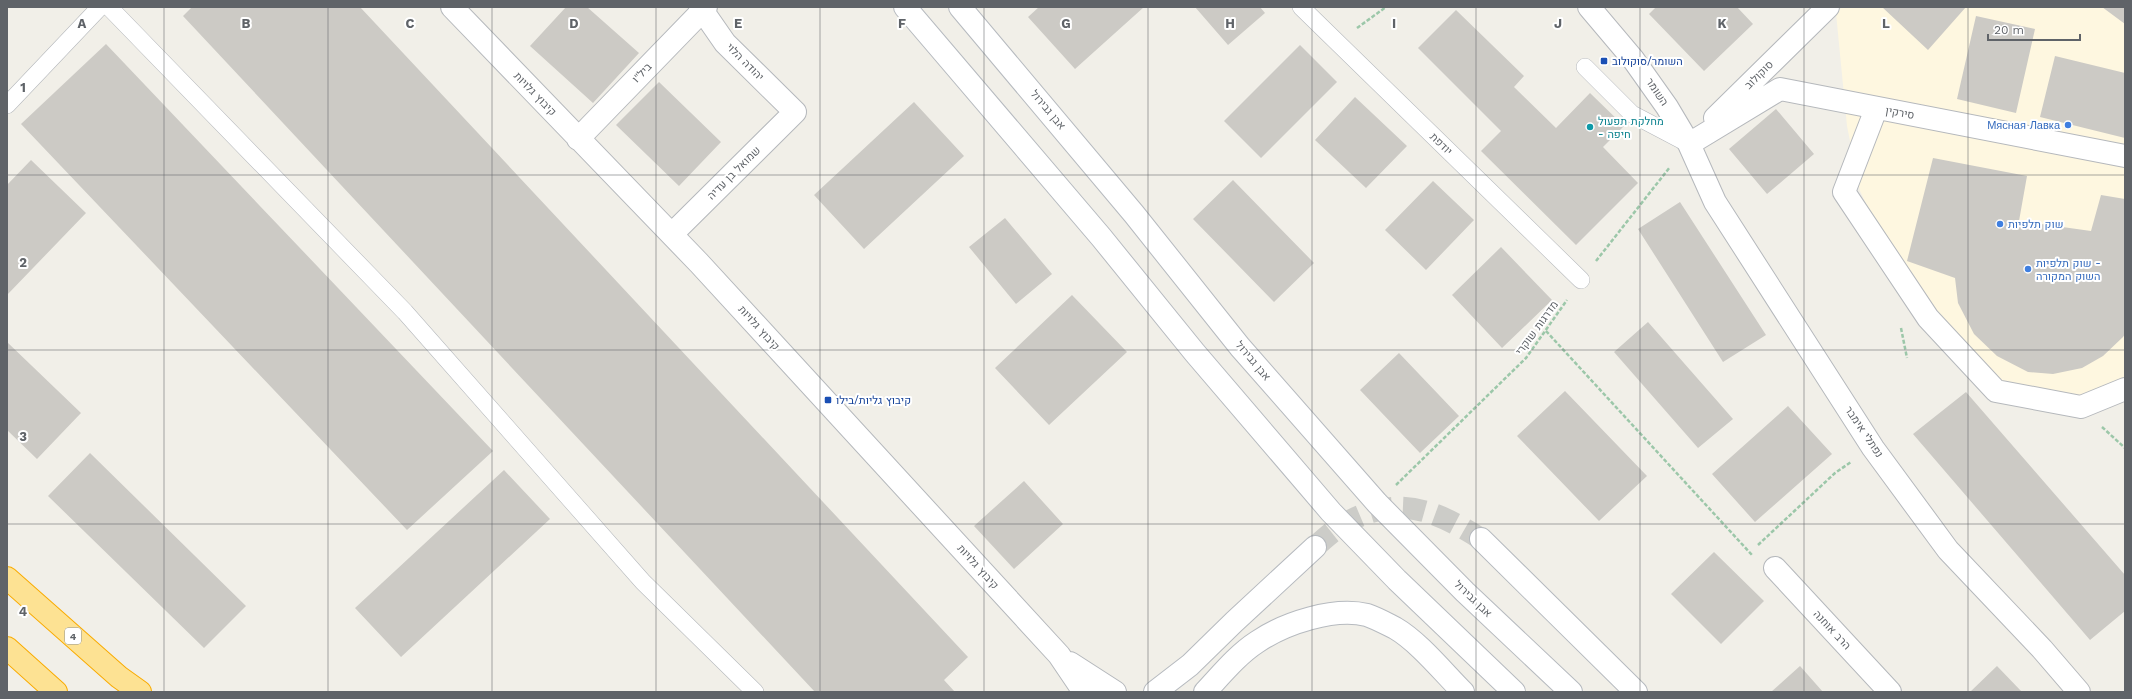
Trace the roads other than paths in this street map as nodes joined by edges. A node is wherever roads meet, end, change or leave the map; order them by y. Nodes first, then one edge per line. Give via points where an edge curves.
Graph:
1 (100, 7) edge
2 (109, 7) edge
3 (452, 7) edge
4 (904, 7) edge
5 (960, 7) edge
6 (1301, 7) edge
7 (1589, 7) edge
8 (1828, 7) edge
9 (703, 8) edge
10 (1585, 67) dead end
11 (7, 105) edge
12 (1876, 109) junction
13 (795, 112) joint
14 (578, 139) junction
15 (1689, 144) junction
16 (2125, 156) edge
17 (672, 234) junction
18 (1581, 280) road end
19 (2125, 388) edge
20 (1481, 540) tunnel mouth
21 (1315, 547) tunnel mouth
22 (1775, 568) road end
23 (7, 578) edge
24 (7, 648) edge
25 (1059, 655) junction
26 (56, 692) edge
27 (140, 692) edge
28 (755, 692) edge
29 (1084, 692) edge
30 (1115, 692) edge
31 (1155, 692) edge
32 (1204, 692) edge
33 (1463, 692) edge
34 (1514, 692) edge
35 (1571, 692) edge
36 (1636, 692) edge
37 (1890, 692) edge
38 (2079, 692) edge

1 - 11 lane
2 - 28 lane via 405,312 643,582
3 - 14 street, קיבוץ גלויות
4 - 34 street via 1331,512 1397,580
5 - 35 street, אבן גבירול via 1134,214 1240,347 1377,503 1465,592
6 - 18 lane, יודפת
7 - 15 street, השומר via 1650,82
8 - 15 street, סוקולוב
9 - 13 street, יהודה הלוי via 725,43
9 - 14 street, ביל"ו
10 - 15 lane via 1632,114
12 - 15 street, סירקין via 1780,89
12 - 16 street, סירקין
12 - 19 street via 1844,192 1928,318 1996,391 2081,407
13 - 17 street, שמואל בן עדיה
14 - 17 street, קיבוץ גלויות
15 - 38 street, נפתלי אימבר via 1714,202 1873,448 1948,550
17 - 25 street, קיבוץ גלויות
20 - 36 street
21 - 31 street via 1190,665
22 - 37 street, הרב אוחנה
23 - 27 highway, 4 via 119,677
24 - 26 highway
25 - 29 street, קיבוץ גלויות
25 - 30 street, קיבוץ גלויות
32 - 33 street via 1229,665 1257,642 1289,625 1333,614 1367,615 1396,628

